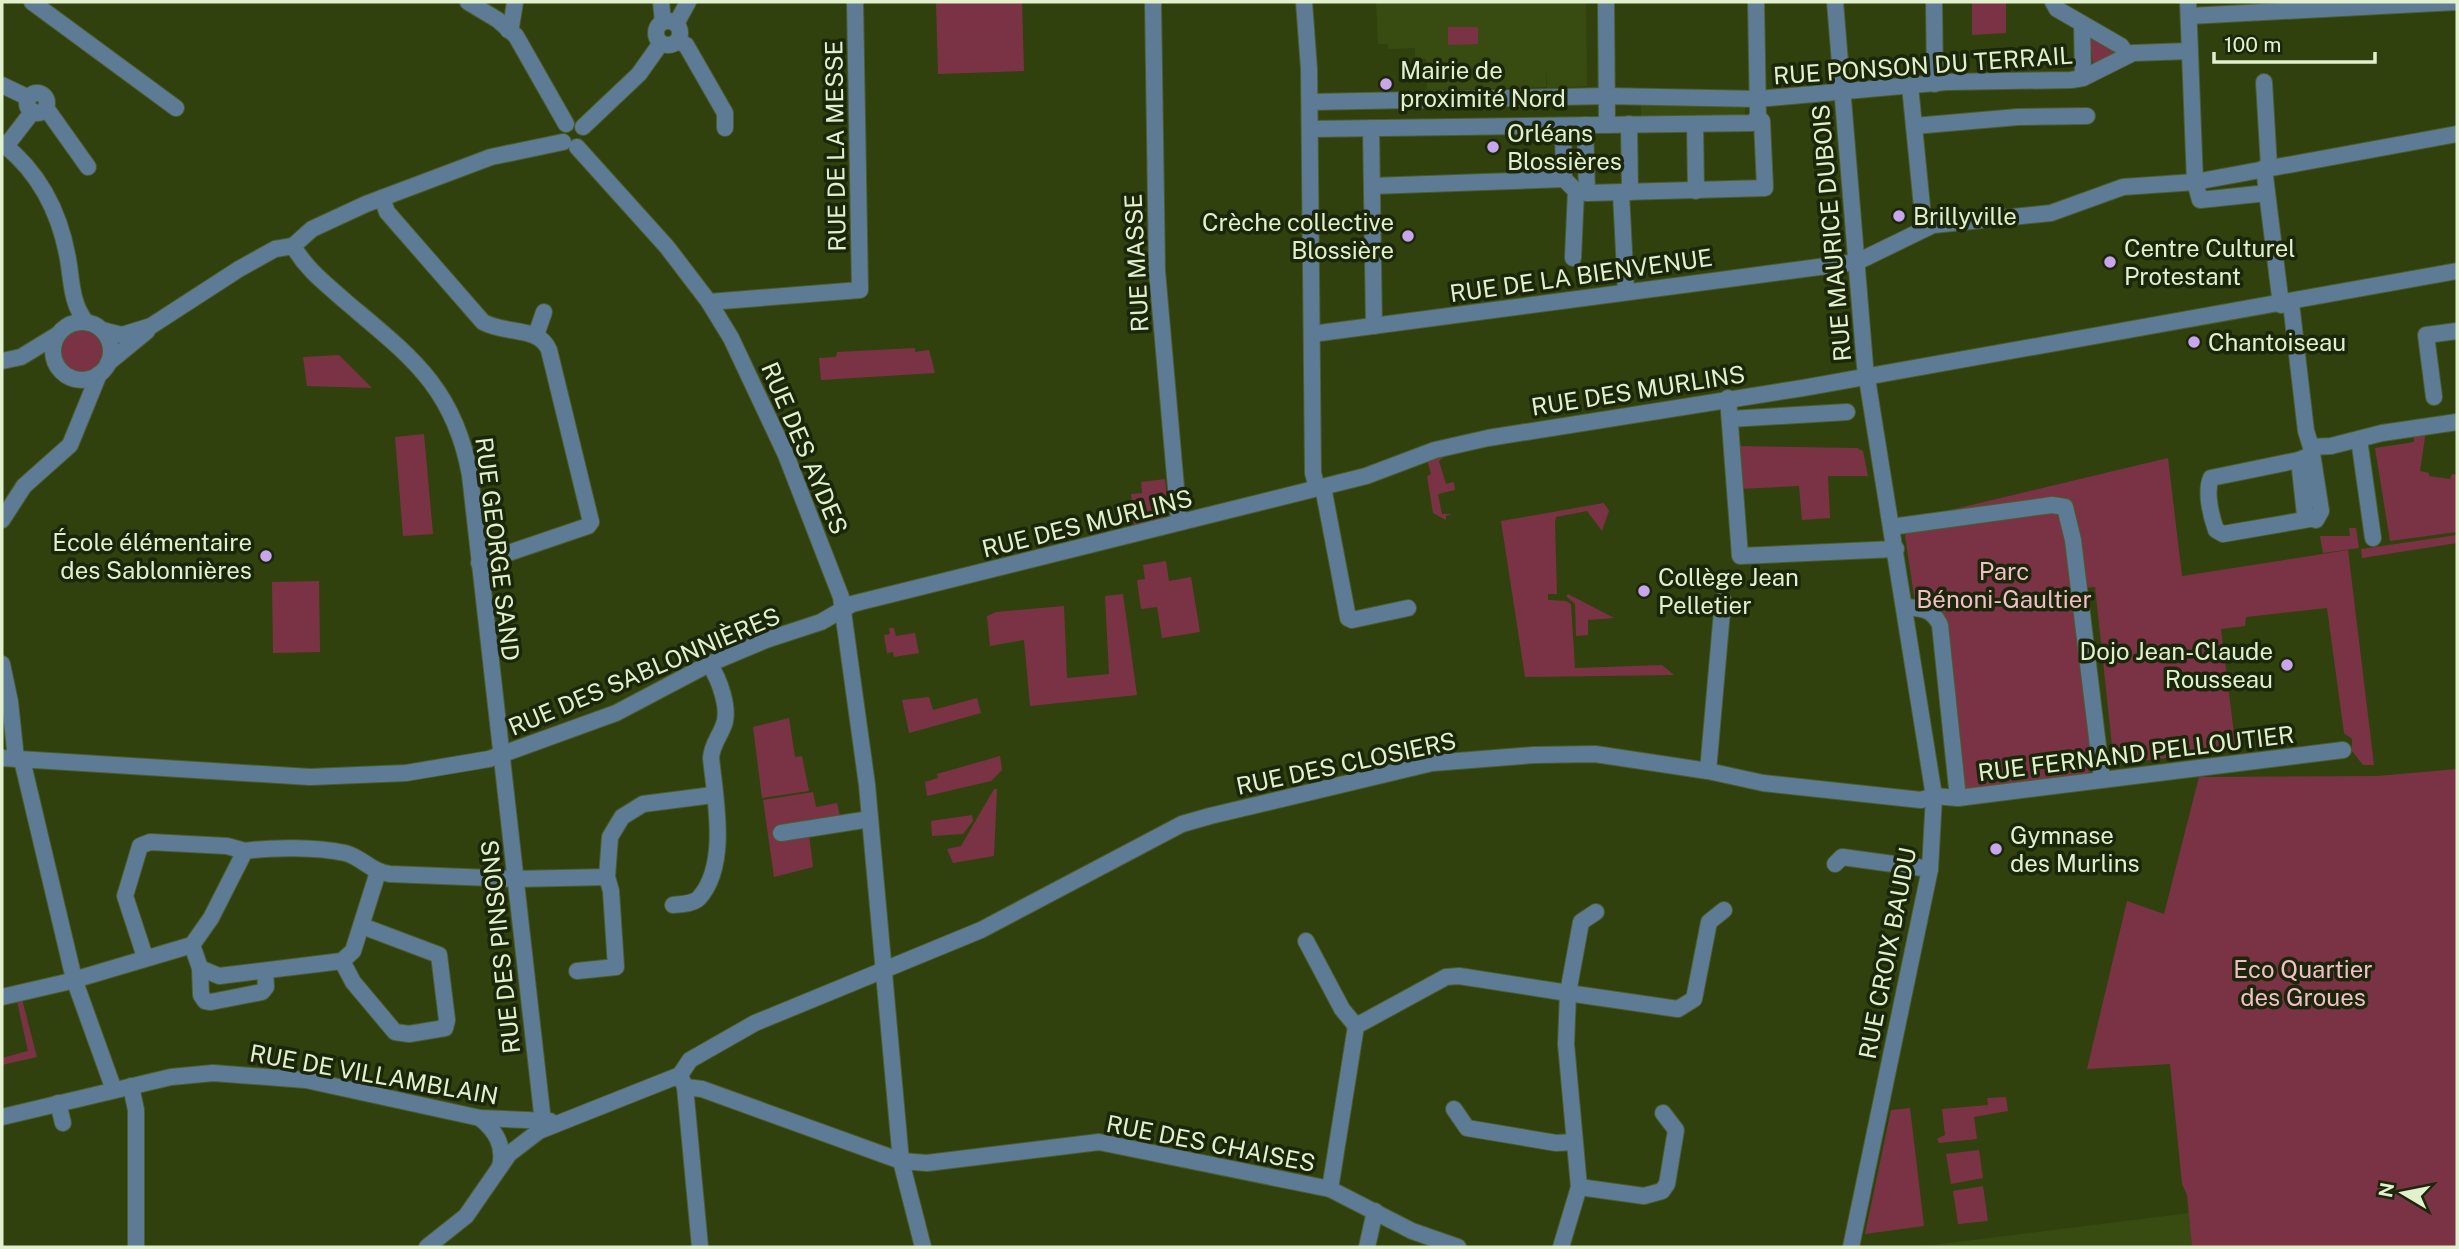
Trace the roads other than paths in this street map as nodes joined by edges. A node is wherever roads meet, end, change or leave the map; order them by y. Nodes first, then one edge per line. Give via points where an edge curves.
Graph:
1 (32, 2) edge
2 (468, 2) edge
3 (515, 2) edge
4 (662, 2) edge
5 (688, 2) edge
6 (855, 2) edge
7 (1153, 2) edge
8 (1304, 2) edge
9 (1606, 2) edge
10 (1756, 2) edge
11 (1835, 2) edge
12 (1934, 2) edge
13 (2053, 2) edge
14 (2456, 2) edge
15 (2189, 9) edge
16 (669, 23) junction
17 (2082, 24) junction
18 (508, 30) junction
19 (669, 42) junction
20 (2190, 51) junction
21 (2127, 55) junction
22 (2083, 78) junction
23 (2264, 82) dead end
24 (1936, 84) junction
25 (2, 85) edge
26 (1910, 86) junction
27 (1841, 91) junction
28 (1607, 96) junction
29 (1522, 98) junction
30 (1758, 99) junction
31 (1310, 102) junction
32 (36, 106) junction
33 (176, 108) dead end
34 (2087, 116) dead end
35 (1758, 117) junction
36 (566, 124) junction
37 (1629, 124) junction
38 (1695, 124) junction
39 (1585, 125) junction
40 (1607, 125) junction
41 (1523, 126) junction
42 (1563, 126) junction
43 (1914, 126) junction
44 (583, 127) junction
45 (724, 128) dead end
46 (1371, 128) junction
47 (1310, 129) junction
48 (2457, 134) edge
49 (4, 145) edge
50 (570, 145) junction
51 (88, 167) dead end
52 (2267, 167) junction
53 (1564, 179) junction
54 (2195, 181) junction
55 (1372, 186) junction
56 (1696, 191) junction
57 (1581, 192) junction
58 (1626, 192) junction
59 (2267, 193) junction
60 (382, 198) junction
61 (1924, 228) junction
62 (293, 246) junction
63 (1573, 258) dead end
64 (1857, 262) junction
65 (2457, 271) edge
66 (1626, 291) junction
67 (709, 302) junction
68 (2286, 304) junction
69 (544, 313) dead end
70 (86, 322) junction
71 (151, 326) junction
72 (1374, 326) junction
73 (102, 330) junction
74 (2457, 331) edge
75 (1312, 334) junction
76 (57, 335) junction
77 (536, 335) junction
78 (21, 357) junction
79 (2, 361) edge
80 (104, 368) junction
81 (63, 372) junction
82 (1867, 376) junction
83 (2434, 397) dead end
84 (1728, 398) junction
85 (1847, 412) dead end
86 (81, 416) junction
87 (1730, 419) junction
88 (2457, 422) edge
89 (2359, 439) junction
90 (2307, 454) junction
91 (1320, 488) junction
92 (2, 520) edge
93 (1179, 522) junction
94 (1891, 527) junction
95 (2373, 538) dead end
96 (1896, 549) junction
97 (479, 563) junction
98 (1723, 600) dead end
99 (1904, 607) junction
100 (1408, 608) dead end
101 (841, 611) junction
102 (2, 664) edge
103 (709, 664) junction
104 (2343, 750) dead end
105 (500, 757) junction
106 (13, 759) edge
107 (1708, 771) junction
108 (2102, 779) junction
109 (713, 795) junction
110 (1934, 796) junction
111 (1958, 798) junction
112 (870, 819) junction
113 (782, 833) dead end
114 (244, 851) junction
115 (1835, 864) dead end
116 (1930, 869) junction
117 (378, 872) junction
118 (607, 877) junction
119 (515, 878) junction
120 (673, 905) dead end
121 (1724, 910) dead end
122 (1596, 912) dead end
123 (362, 926) junction
124 (1306, 941) dead end
125 (192, 945) junction
126 (145, 957) junction
127 (342, 961) junction
128 (200, 968) junction
129 (265, 971) junction
130 (577, 971) dead end
131 (884, 972) junction
132 (74, 979) junction
133 (1568, 993) junction
134 (2, 997) edge
135 (1356, 1026) junction
136 (683, 1081) junction
137 (131, 1086) junction
138 (114, 1090) junction
139 (58, 1103) junction
140 (1454, 1109) dead end
141 (1663, 1113) dead end
142 (2, 1117) edge
143 (480, 1118) junction
144 (63, 1123) dead end
145 (535, 1125) junction
146 (499, 1140) junction
147 (1574, 1142) junction
148 (901, 1161) junction
149 (497, 1175) junction
150 (1579, 1187) junction
151 (1330, 1189) junction
152 (1375, 1211) junction
153 (136, 1247) edge
154 (427, 1247) edge
155 (700, 1247) edge
156 (923, 1247) edge
157 (1367, 1247) edge
158 (1458, 1247) edge
159 (1561, 1247) edge
160 (1851, 1247) edge

1 - 33 street
2 - 18 street
3 - 18 street
4 - 16 street
5 - 16 street
6 - 67 street, RUE DE LA MESSE via 860,290
7 - 93 street, RUE MASSE via 1157,271
8 - 31 street
9 - 28 street
10 - 30 street
11 - 27 street, RUE MAURICE DUBOIS
12 - 24 street
13 - 17 street
14 - 15 street
15 - 20 street
16 - 19 street via 656,30
17 - 21 street via 2121,46
17 - 22 street
18 - 36 street via 516,36
19 - 44 street
19 - 45 street via 686,44 725,113
20 - 21 street
20 - 54 street
21 - 22 street, RUE PONSON DU TERRAIL
22 - 24 street, RUE PONSON DU TERRAIL
23 - 52 street
24 - 26 street, RUE PONSON DU TERRAIL
25 - 32 street
26 - 27 street, RUE PONSON DU TERRAIL
26 - 43 street
27 - 30 street, RUE PONSON DU TERRAIL
27 - 64 street, RUE MAURICE DUBOIS
28 - 29 street, RUE PONSON DU TERRAIL
28 - 30 street, RUE PONSON DU TERRAIL
28 - 40 street
29 - 31 street, RUE PONSON DU TERRAIL
29 - 41 street
30 - 35 street
31 - 47 street
32 - 49 street
32 - 51 street
34 - 43 street
35 - 38 street via 1752,123
35 - 56 street via 1762,121 1765,188
36 - 44 street
36 - 50 street via 561,133
37 - 38 street
37 - 40 street
37 - 58 street
38 - 56 street
39 - 40 street
39 - 42 street
39 - 57 street
41 - 42 street
41 - 46 street
42 - 53 street
43 - 61 street
44 - 50 street via 585,138
46 - 47 street
46 - 55 street
47 - 75 street
48 - 52 street
49 - 70 street via 23,160 56,216 74,301
50 - 60 street via 491,157
50 - 67 street, RUE DES AYDES via 667,247
52 - 54 street
52 - 59 street
53 - 55 street
53 - 57 street
54 - 59 street via 2200,200 2206,202
54 - 61 street via 2123,187 2051,213
55 - 72 street
56 - 58 street
57 - 58 street
57 - 63 street
58 - 66 street
59 - 68 street
60 - 62 street via 312,229
60 - 77 street via 387,212 483,322 509,332
61 - 64 street, RUE DE LA BIENVENUE
62 - 71 street via 275,249 239,269
62 - 97 street, RUE GEORGE SAND via 312,273 424,371 448,404 467,454
64 - 66 street, RUE DE LA BIENVENUE
64 - 82 street, RUE MAURICE DUBOIS
65 - 68 street, RUE DES MURLINS
66 - 72 street, RUE DE LA BIENVENUE
67 - 101 street, RUE DES AYDES via 740,355 786,455 837,584
68 - 82 street, RUE DES MURLINS
68 - 90 street
69 - 77 street
70 - 73 street
70 - 76 street via 69,324
71 - 73 street via 122,335
71 - 80 street
72 - 75 street, RUE DE LA BIENVENUE
73 - 80 street via 110,346
74 - 83 street via 2426,335
75 - 91 street via 1314,473
76 - 78 street
76 - 81 street via 52,350
77 - 97 street via 549,350 591,522
78 - 79 street
78 - 81 street via 40,359
80 - 81 street via 85,380
80 - 86 street
81 - 86 street
82 - 84 street, RUE DES MURLINS
82 - 94 street, RUE CROIX BAUDU
84 - 87 street
84 - 91 street, RUE DES MURLINS via 1448,445
85 - 87 street
86 - 92 street via 70,445 23,486
87 - 96 street via 1740,556
88 - 89 street
89 - 90 street
89 - 95 street
90 - 90 street via 2211,478 2216,530 2223,534 2316,520 2321,511
91 - 93 street, RUE DES MURLINS
91 - 100 street via 1348,618
93 - 101 street, RUE DES MURLINS
94 - 96 street, RUE CROIX BAUDU
94 - 108 street via 2065,507
96 - 99 street, RUE CROIX BAUDU
97 - 105 street, RUE GEORGE SAND
98 - 107 street
99 - 110 street, RUE CROIX BAUDU
99 - 111 street via 1929,612 1940,625
101 - 103 street, RUE DES SABLONNIÈRES
101 - 112 street, RUE DES AYDES
102 - 106 street via 10,702
103 - 105 street, RUE DES SABLONNIÈRES via 616,713
103 - 109 street via 726,709 723,728 712,746
104 - 108 street, RUE FERNAND PELLOUTIER
105 - 106 street, RUE DES SABLONNIÈRES via 406,772 310,777
105 - 119 street, RUE DES PINSONS
106 - 132 street
107 - 110 street, RUE DES CLOSIERS via 1879,798 1921,800
107 - 131 street, RUE DES CLOSIERS via 1595,754 1534,755 1432,763 1266,802 1182,824 981,930
108 - 111 street, RUE FERNAND PELLOUTIER
109 - 118 street via 643,804 622,817 610,837
109 - 120 street via 717,862 699,898
110 - 111 street, RUE FERNAND PELLOUTIER
110 - 116 street, RUE CROIX BAUDU
112 - 113 street
112 - 131 street, RUE DES AYDES
114 - 117 street via 343,853
114 - 125 street via 242,862
114 - 126 street via 214,845 150,842 140,846 125,896
115 - 116 street via 1842,857
116 - 160 street, RUE CROIX BAUDU
117 - 119 street
117 - 123 street
118 - 119 street
118 - 130 street via 616,967
119 - 145 street, RUE DES PINSONS via 542,1113
121 - 133 street via 1709,922 1698,989 1686,1006 1678,1009
122 - 133 street via 1581,922
123 - 127 street via 351,955
123 - 127 street via 439,955 447,1020 444,1028 395,1032 353,982
124 - 135 street
125 - 126 street
125 - 128 street
126 - 132 street
127 - 129 street
128 - 129 street via 219,976
128 - 129 street via 201,995 211,1002 262,992
131 - 136 street, RUE DES CLOSIERS via 755,1023 690,1060
131 - 148 street, RUE DES AYDES
132 - 134 street
132 - 138 street
133 - 135 street via 1446,977
133 - 147 street via 1566,1044
135 - 151 street
136 - 145 street, RUE DE VILLAMBLAIN
136 - 148 street, RUE DES CHAISES
136 - 155 street
137 - 138 street, RUE DE VILLAMBLAIN
137 - 143 street, RUE DE VILLAMBLAIN via 191,1074 243,1073 352,1088
137 - 153 street via 136,1110
138 - 139 street, RUE DE VILLAMBLAIN
139 - 142 street, RUE DE VILLAMBLAIN
139 - 144 street
140 - 147 street via 1467,1128
141 - 150 street via 1676,1130 1662,1191 1644,1196
143 - 145 street, RUE DE VILLAMBLAIN
143 - 146 street
145 - 146 street via 512,1127
145 - 149 street
146 - 149 street via 502,1156
147 - 150 street
148 - 151 street, RUE DES CHAISES via 927,1163 1099,1142
148 - 156 street, RUE DES AYDES
149 - 154 street via 466,1216
150 - 159 street
151 - 152 street, RUE DES CHAISES
152 - 157 street
152 - 158 street, RUE DES CHAISES via 1412,1231

